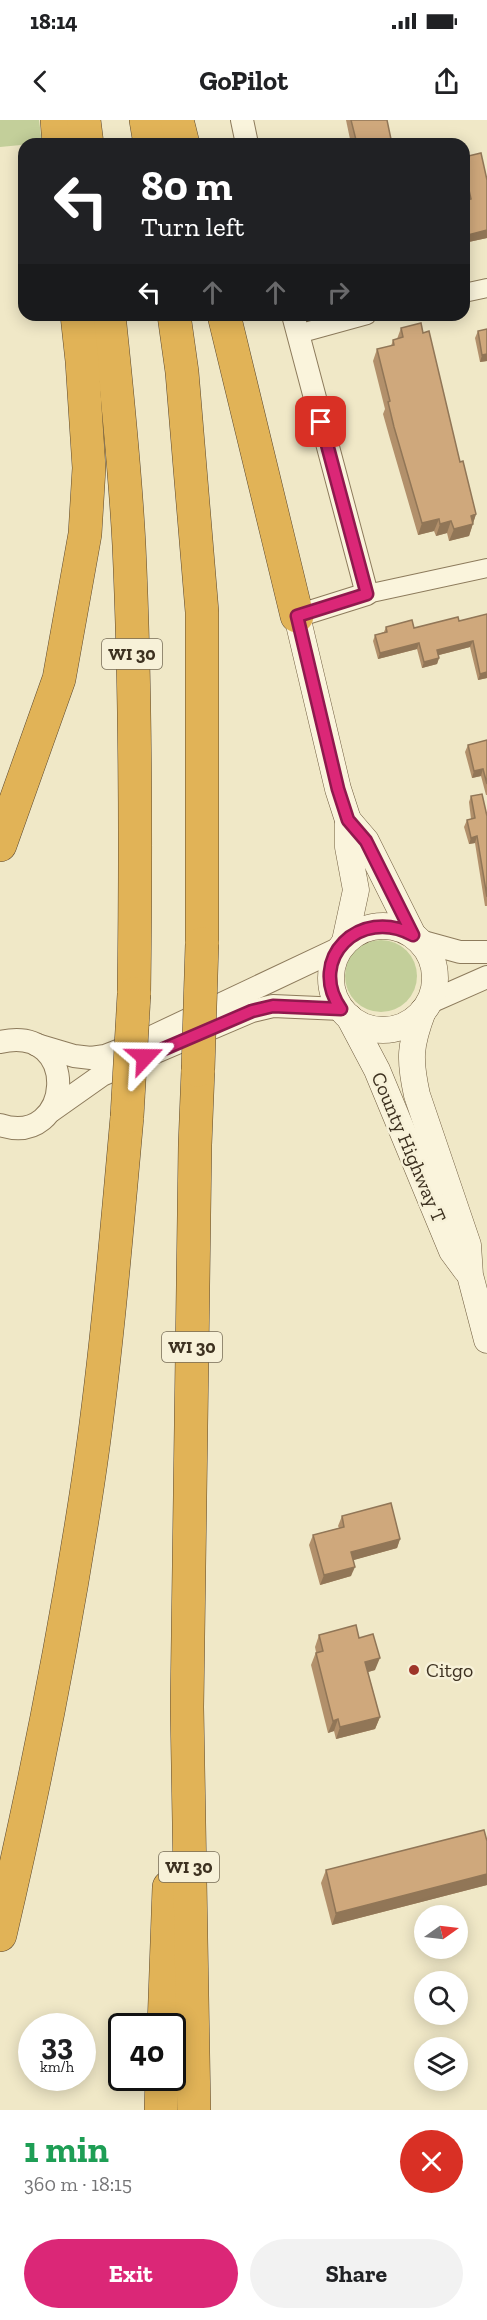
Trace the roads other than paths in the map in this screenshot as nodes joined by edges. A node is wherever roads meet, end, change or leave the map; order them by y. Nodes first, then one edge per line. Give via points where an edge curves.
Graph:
1 (57, 120) edge
2 (84, 120) edge
3 (146, 120) edge
4 (177, 120) edge
5 (242, 120) edge
6 (58, 138) edge
7 (86, 138) edge
8 (149, 138) edge
9 (182, 138) edge
10 (246, 138) edge
11 (487, 288) edge
12 (470, 292) edge
13 (78, 321) edge
14 (110, 321) edge
15 (175, 321) edge
16 (225, 321) edge
17 (319, 321) edge
18 (295, 324) edge
19 (487, 568) edge
20 (367, 594) junction
21 (297, 616) junction
22 (348, 820) junction
23 (0, 845) edge
24 (416, 938) junction
25 (342, 944) junction
26 (487, 952) edge
27 (487, 977) edge
28 (426, 1007) junction
29 (345, 1013) junction
30 (0, 1042) edge
31 (37, 1045) junction
32 (51, 1111) junction
33 (1, 1126) edge
34 (470, 1275) junction
35 (487, 1341) edge
36 (187, 1707) junction
37 (0, 1935) edge
38 (164, 2013) edge
39 (162, 2091) edge
40 (161, 2110) edge
41 (194, 2110) edge

1 - 6 highway
2 - 7 highway
3 - 8 highway
4 - 9 highway
5 - 10 street
11 - 12 street
13 - 23 highway via 89,468 85,534 59,679
14 - 37 highway, WI 30, bridge via 129,544 136,796 134,994 127,1117 85,1502 48,1717
15 - 36 highway, WI 30, bridge via 202,612 201,944
16 - 21 highway
17 - 18 street
18 - 20 street
19 - 20 street
20 - 21 street
21 - 22 main road
22 - 24 main road via 366,841
22 - 25 main road via 348,847 356,890
24 - 25 main road via 390,926 378,926 366,928
24 - 26 street via 460,952
24 - 28 main road via 430,957 435,976
25 - 29 main road via 332,963 330,980 334,997
25 - 31 street via 105,1056 74,1056
27 - 28 street
28 - 29 main road via 409,1023 392,1029 373,1029
28 - 34 main road, County Highway T via 410,1061 417,1095 468,1245
29 - 32 street via 282,1006 252,1011 102,1075
29 - 34 main road, County Highway T via 377,1070 452,1251
30 - 31 street via 25,1040
31 - 32 street via 57,1067 58,1097
32 - 33 street via 29,1126
34 - 35 main road, County Highway T
36 - 38 highway via 171,1809
36 - 41 highway, WI 30
39 - 40 highway

